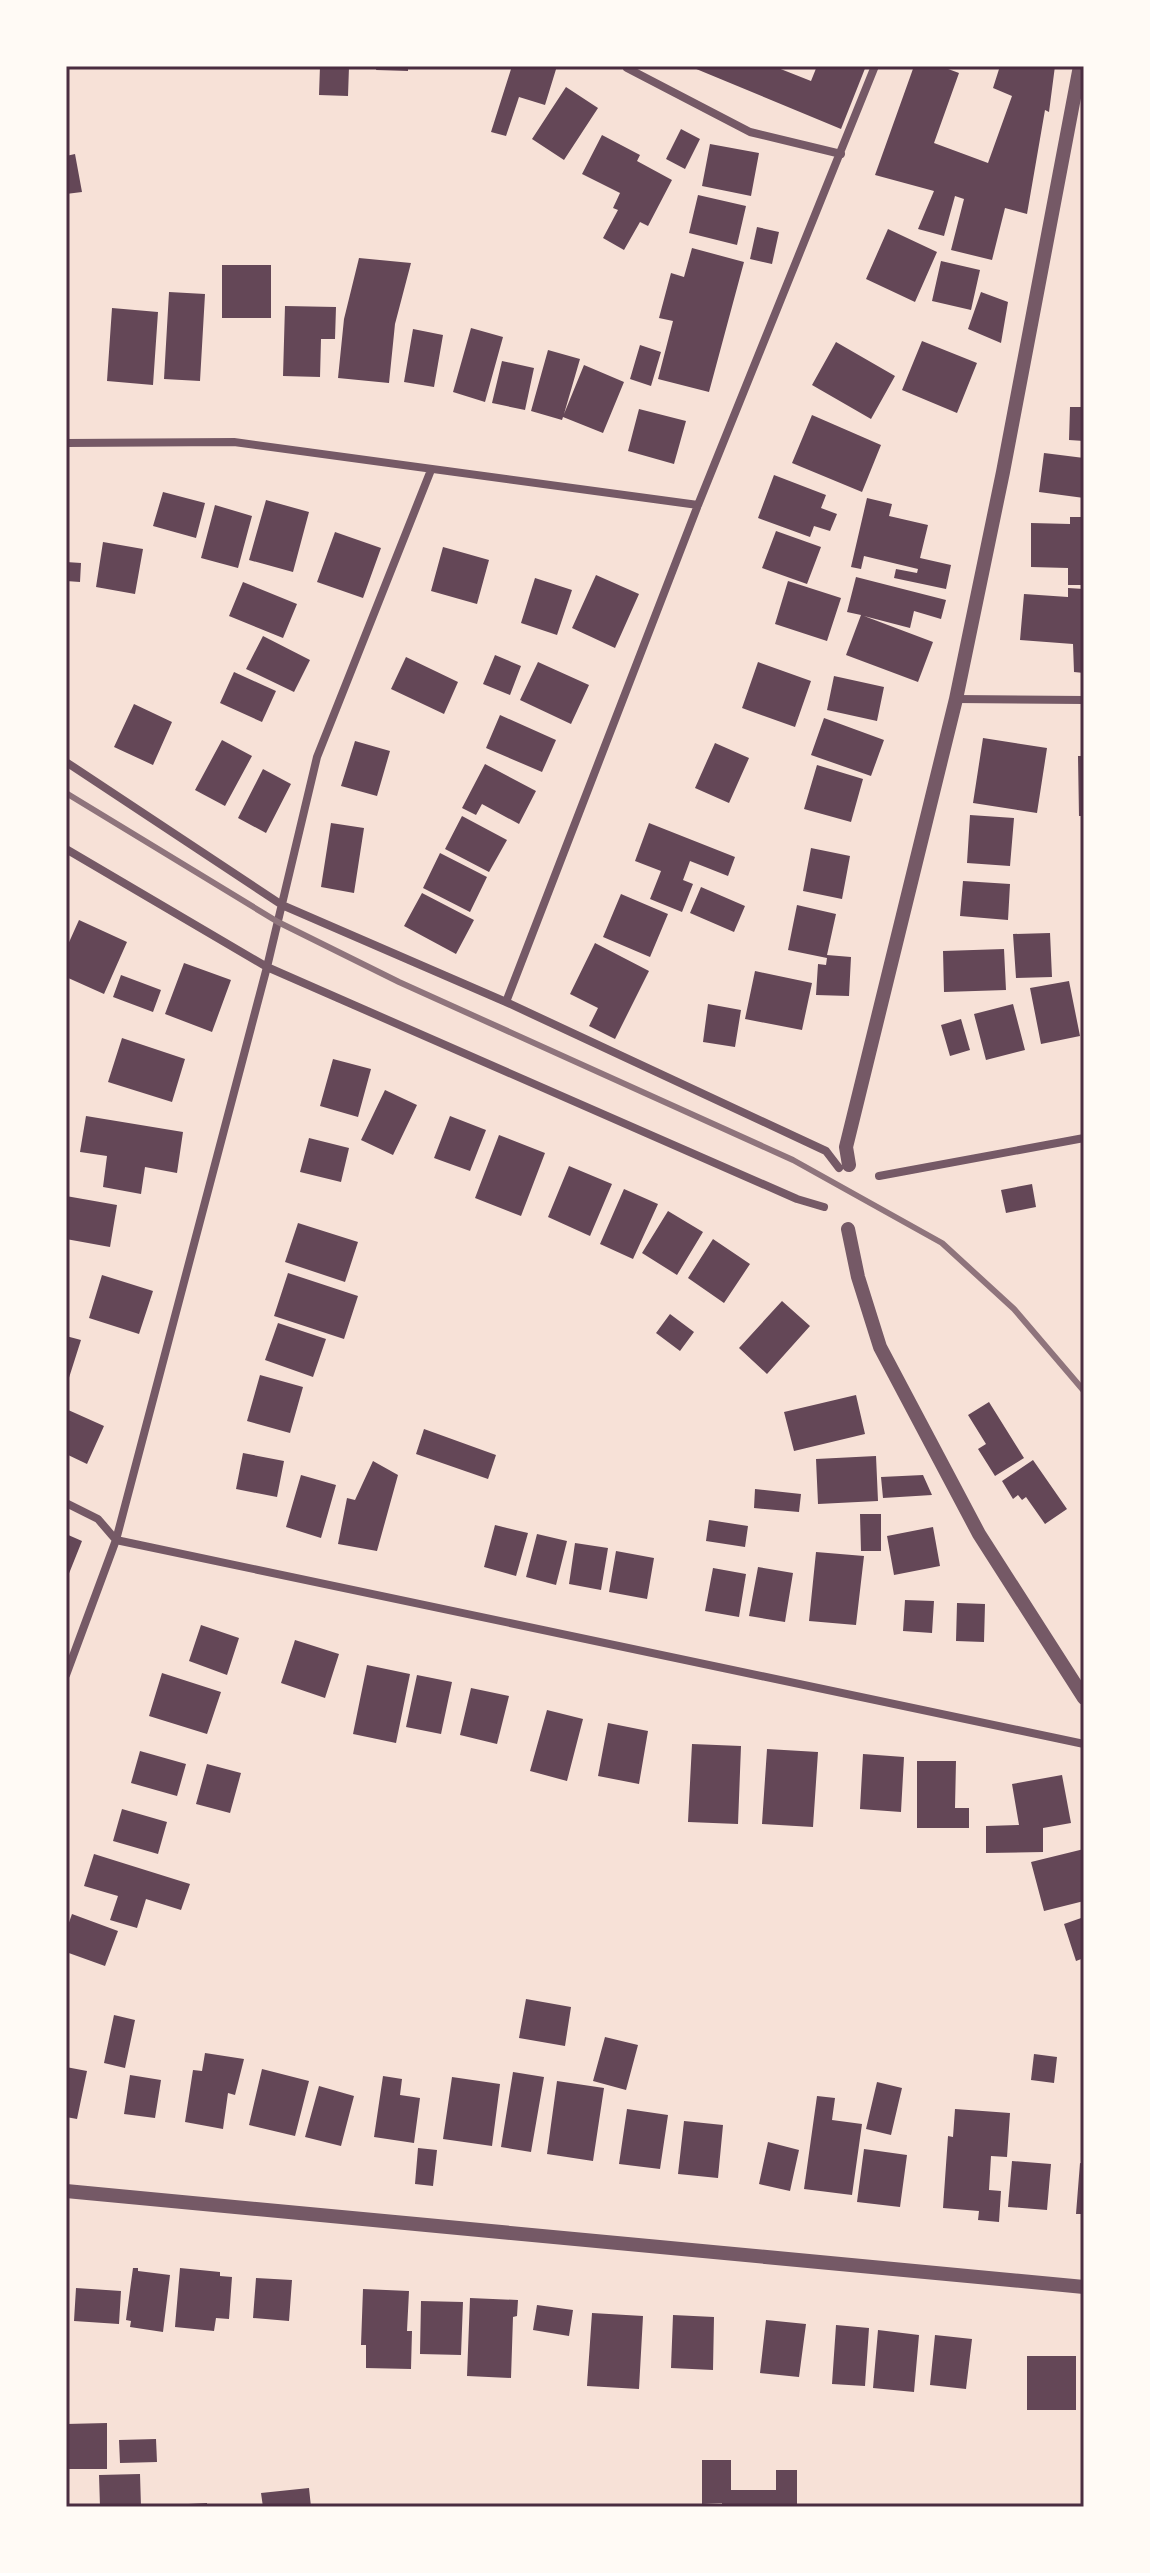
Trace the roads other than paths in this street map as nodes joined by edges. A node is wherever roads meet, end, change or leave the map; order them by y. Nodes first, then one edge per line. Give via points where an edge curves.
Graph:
1 (875, 66) edge
2 (1080, 66) edge
3 (627, 68) edge
4 (841, 154) junction
5 (66, 443) edge
6 (431, 470) junction
7 (698, 505) junction
8 (956, 699) junction
9 (1084, 700) edge
10 (66, 762) edge
11 (66, 849) edge
12 (282, 905) junction
13 (267, 967) junction
14 (506, 1002) junction
15 (1084, 1138) edge
16 (844, 1167) joint
17 (879, 1176) dead end
18 (824, 1207) dead end
19 (848, 1229) dead end
20 (66, 1503) edge
21 (116, 1540) junction
22 (66, 1675) edge
23 (1084, 1698) edge
24 (1084, 1744) edge
25 (66, 2191) edge
26 (1084, 2287) edge

1 - 4 street
2 - 8 street
3 - 4 street via 750,132
4 - 7 street
5 - 6 street via 234,442
6 - 7 street
6 - 12 street via 317,757
7 - 14 street
8 - 9 street
8 - 16 street
10 - 12 street
11 - 13 street
12 - 13 street
12 - 14 street
13 - 18 street
13 - 21 street
14 - 16 street via 826,1151
15 - 17 street
19 - 23 street via 880,1347 979,1534
20 - 21 street via 98,1519
21 - 22 street
21 - 24 street
25 - 26 street

